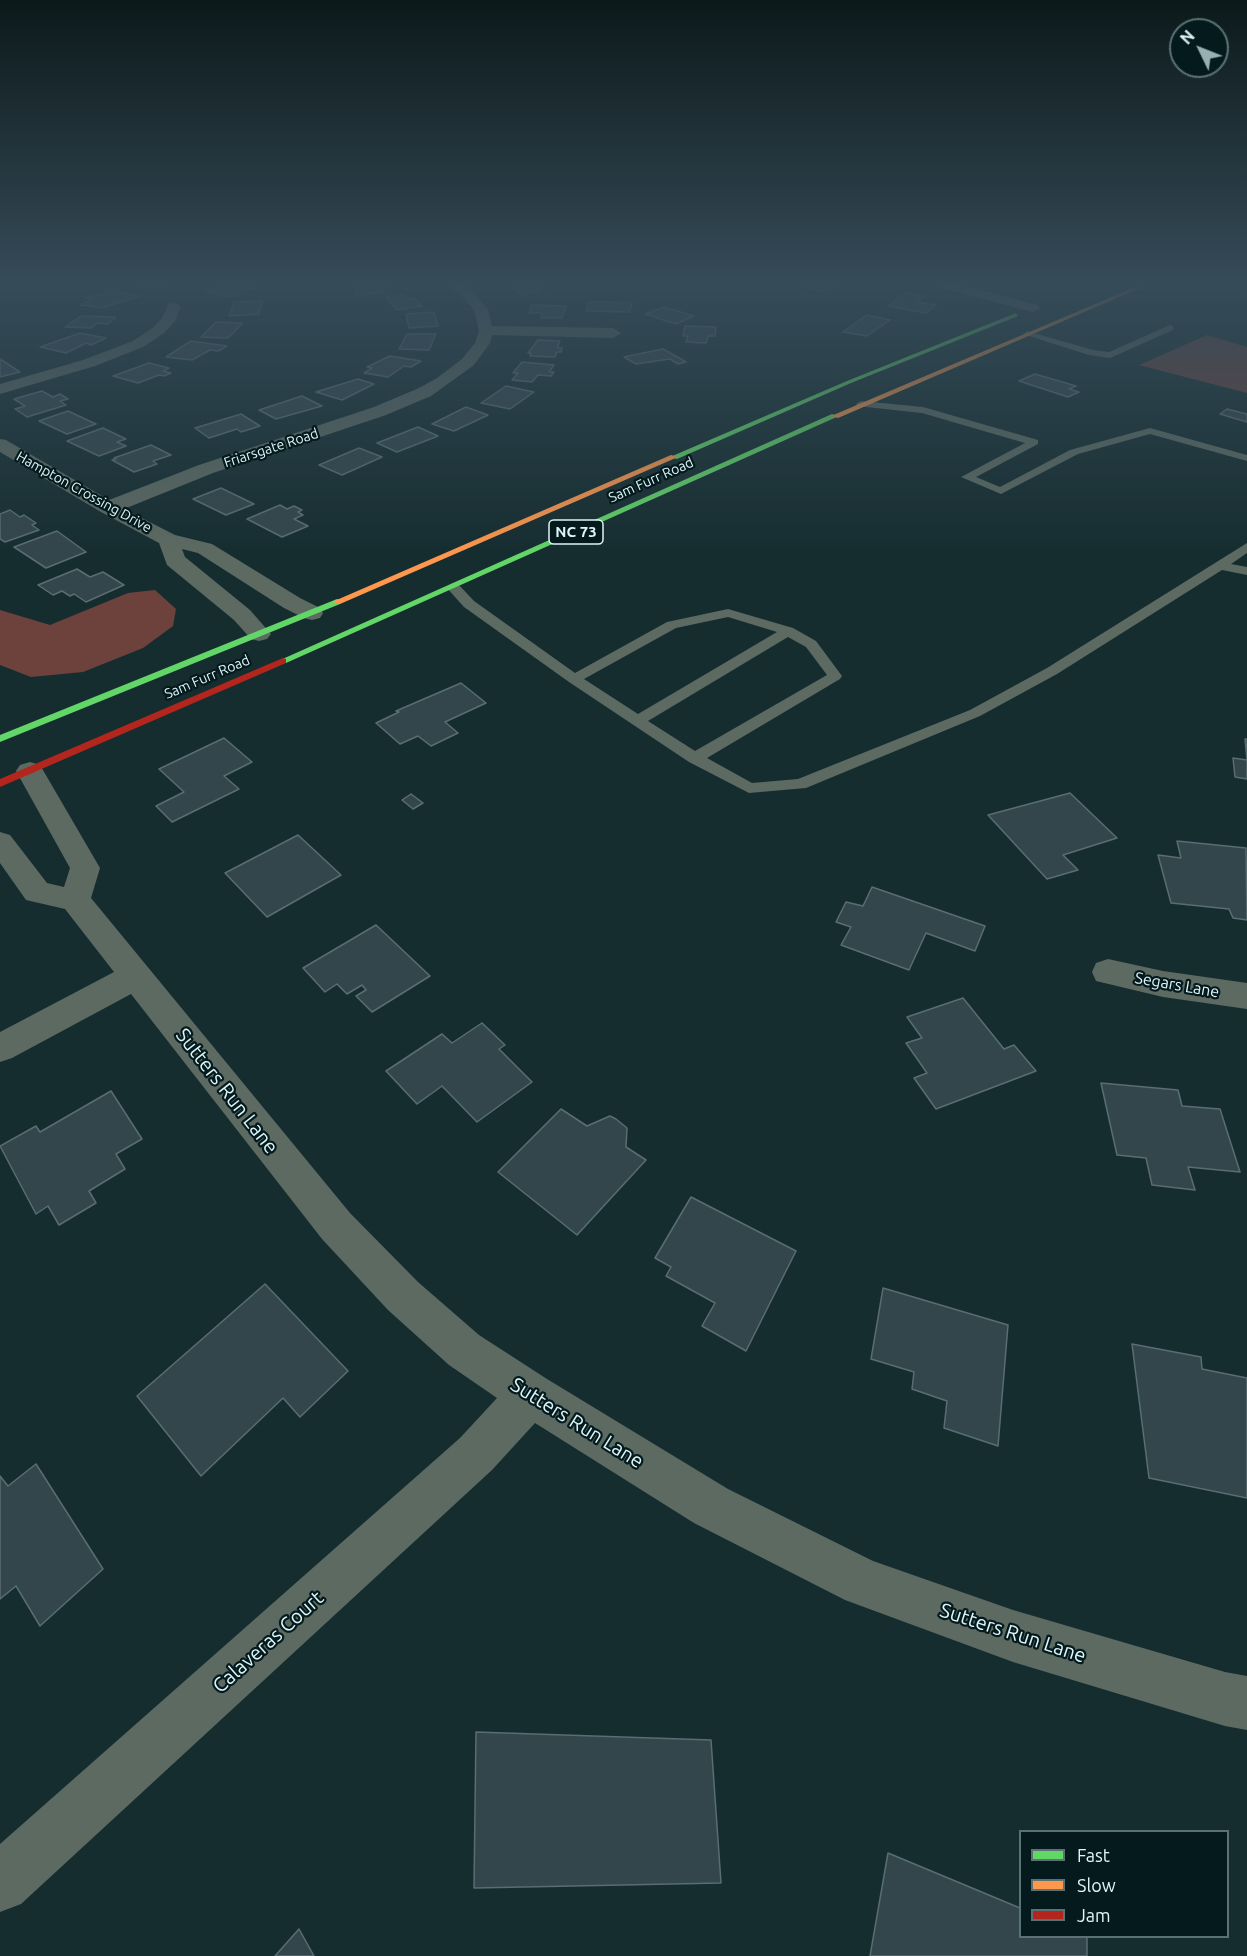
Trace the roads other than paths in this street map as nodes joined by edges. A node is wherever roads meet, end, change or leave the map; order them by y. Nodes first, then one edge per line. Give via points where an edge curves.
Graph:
1 (54, 373) edge
2 (452, 373) edge
3 (871, 373) edge
4 (923, 373) edge
5 (931, 373) edge
6 (898, 387) junction
7 (0, 389) edge
8 (861, 404) junction
9 (923, 410) junction
10 (0, 444) edge
11 (1044, 444) junction
12 (1074, 452) junction
13 (1247, 458) edge
14 (108, 508) junction
15 (168, 540) junction
16 (476, 543) junction
17 (1247, 547) edge
18 (1220, 566) junction
19 (1247, 571) edge
20 (453, 587) junction
21 (312, 613) junction
22 (788, 632) junction
23 (254, 643) junction
24 (574, 680) junction
25 (637, 721) junction
26 (0, 739) edge
27 (695, 758) junction
28 (30, 771) junction
29 (0, 783) edge
30 (0, 842) edge
31 (75, 900) junction
32 (1108, 972) dead end
33 (137, 975) junction
34 (1247, 996) edge
35 (0, 1048) edge
36 (531, 1395) junction
37 (1247, 1703) edge
38 (0, 1883) edge

1 - 7 street
2 - 14 street, Friarsgate Road via 425,392 347,423 206,469
3 - 16 main road, Sam Furr Road / NC 73
4 - 6 main road
5 - 6 main road, Sam Furr Road / NC 73
6 - 8 main road, Sam Furr Road / NC 73
6 - 9 lane
8 - 9 lane
8 - 20 main road, Sam Furr Road / NC 73
9 - 11 lane
10 - 14 street, Hampton Crossing Drive
11 - 12 lane
11 - 12 lane via 967,477 1001,491
12 - 13 lane via 1150,431
14 - 15 street, Hampton Crossing Drive
15 - 21 street, Hampton Crossing Drive via 205,548
15 - 23 street, Hampton Crossing Drive via 175,560 242,615
16 - 21 main road, Sam Furr Road / NC 73
16 - 23 main road
17 - 18 lane
18 - 19 lane
18 - 27 lane via 1052,671 975,713 800,784 749,788
20 - 24 lane via 470,604
20 - 28 main road, Sam Furr Road / NC 73
21 - 23 main road, Sam Furr Road / NC 73
22 - 24 lane via 728,613 672,625
22 - 25 lane
22 - 27 lane via 811,644 835,676
23 - 26 main road, Sam Furr Road / NC 73
24 - 25 lane
25 - 27 lane
28 - 29 main road, Sam Furr Road / NC 73
28 - 31 street via 85,868
30 - 31 street via 37,892
31 - 33 street, Sutters Run Lane
32 - 34 street, Segars Lane
33 - 35 street
33 - 36 street, Sutters Run Lane via 336,1226 403,1296 464,1350
36 - 37 street, Sutters Run Lane via 711,1506 863,1582 1014,1636
36 - 38 street, Calaveras Court via 476,1454

